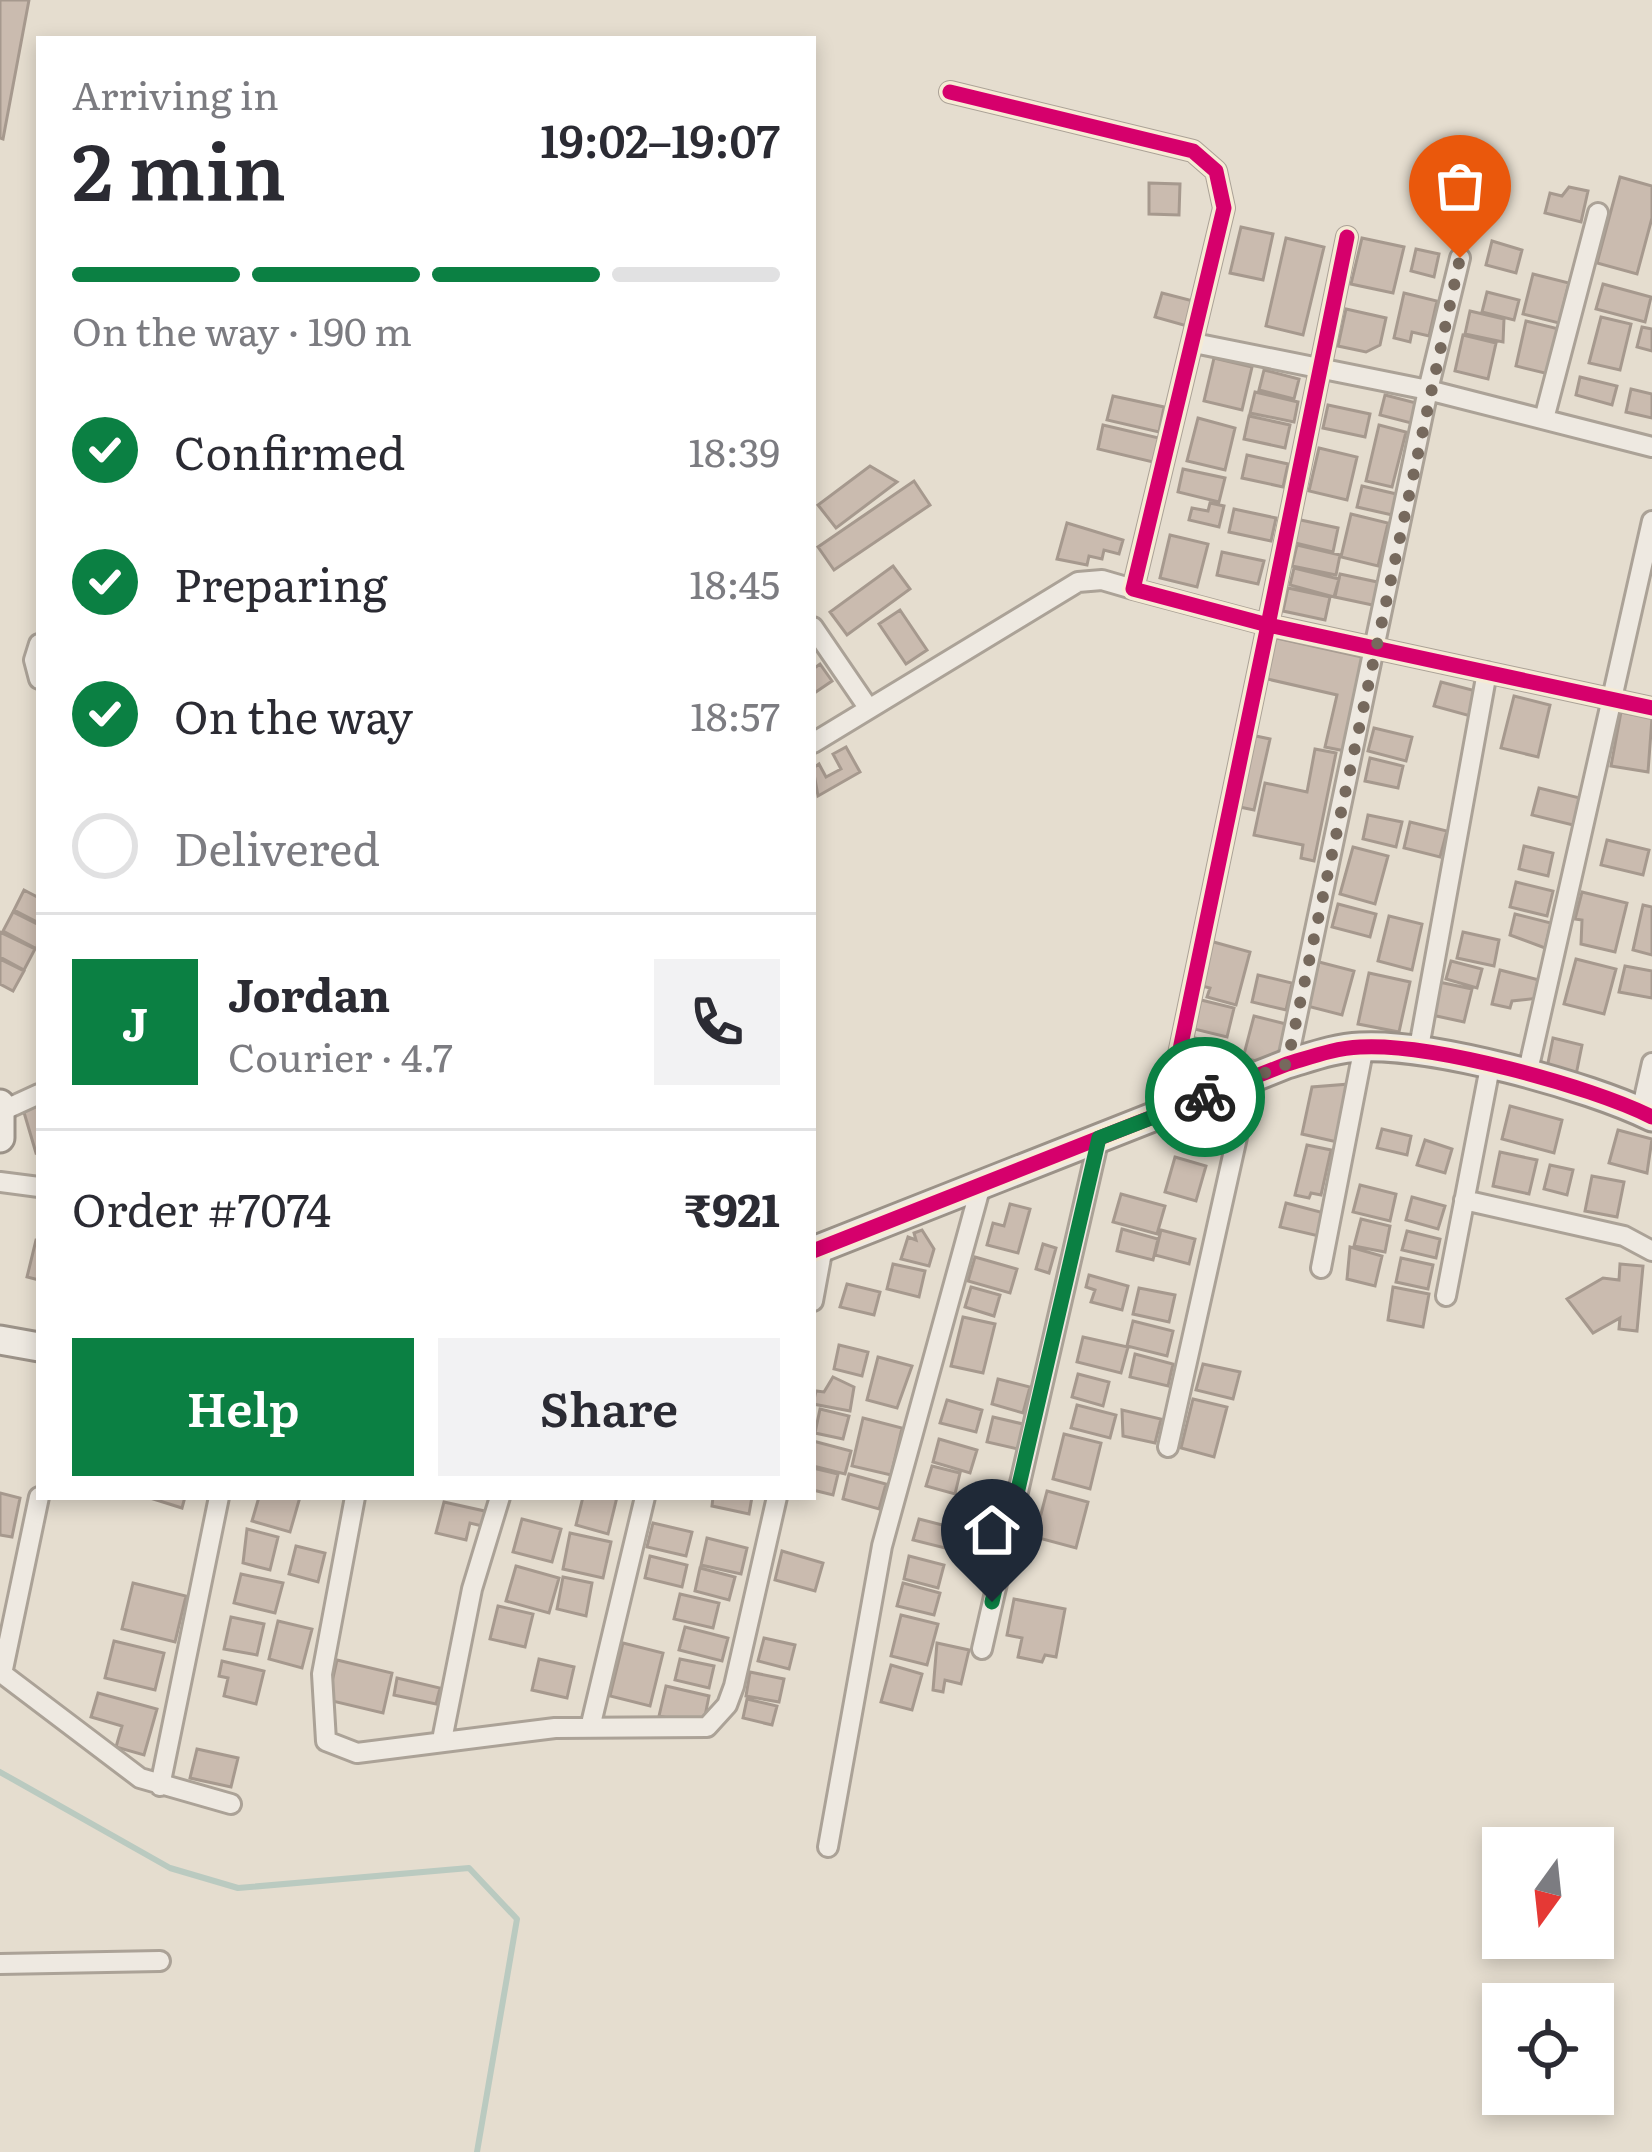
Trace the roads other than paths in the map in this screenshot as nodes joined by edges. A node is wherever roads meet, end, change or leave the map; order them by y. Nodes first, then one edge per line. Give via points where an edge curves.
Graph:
1 (950, 92) dead end
2 (1598, 213) dead end
3 (1347, 237) dead end
4 (1460, 258) dead end
5 (1194, 343) junction
6 (1318, 367) junction
7 (1428, 390) junction
8 (1544, 419) junction
9 (1652, 447) edge
10 (1652, 521) edge
11 (1133, 589) junction
12 (1268, 625) junction
13 (816, 631) edge
14 (1376, 648) junction
15 (1487, 672) junction
16 (1610, 699) junction
17 (868, 706) junction
18 (1652, 708) edge
19 (816, 741) edge
20 (1364, 1046) junction
21 (1418, 1053) junction
22 (1652, 1063) edge
23 (1287, 1064) junction
24 (1490, 1067) junction
25 (1527, 1076) junction
26 (1250, 1079) junction
27 (36, 1096) edge
28 (1167, 1112) junction
29 (1647, 1114) edge
30 (1, 1117) edge
31 (1099, 1138) junction
32 (0, 1182) edge
33 (981, 1185) junction
34 (36, 1187) edge
35 (1464, 1200) junction
36 (818, 1248) edge
37 (1652, 1251) edge
38 (1321, 1268) dead end
39 (1446, 1296) dead end
40 (0, 1340) edge
41 (36, 1346) edge
42 (1168, 1447) dead end
43 (38, 1500) edge
44 (218, 1500) edge
45 (354, 1500) edge
46 (499, 1500) edge
47 (644, 1500) edge
48 (776, 1500) edge
49 (982, 1649) dead end
50 (1, 1673) edge
51 (590, 1728) junction
52 (442, 1740) junction
53 (160, 1786) junction
54 (231, 1804) dead end
55 (828, 1847) dead end
56 (160, 1961) dead end
57 (0, 1964) edge

1 - 5 street via 1193,152 1216,171 1224,208
2 - 8 street
3 - 6 street
4 - 7 street
5 - 6 street
5 - 11 street
6 - 7 street
6 - 12 street
7 - 8 street
7 - 14 street
8 - 9 street
10 - 16 street
11 - 12 street
11 - 17 street via 1078,582
12 - 14 street
12 - 28 street
13 - 17 street
14 - 15 street
14 - 23 street
15 - 16 street
15 - 21 street
16 - 18 street
16 - 25 street
17 - 19 street
20 - 21 street
20 - 23 street
20 - 38 street
21 - 24 street
22 - 29 street
23 - 26 street
24 - 25 street
24 - 35 street
25 - 29 street
26 - 28 street
26 - 42 street
27 - 30 street
28 - 31 street
31 - 33 street
31 - 49 street
32 - 34 street
33 - 36 street
33 - 55 street via 882,1546
35 - 37 street via 1624,1236
35 - 39 street
40 - 41 street
43 - 50 street
44 - 53 street
45 - 52 street via 325,1654 323,1733 345,1753
46 - 52 street
47 - 51 street
48 - 51 street via 727,1705 707,1727
50 - 53 street via 124,1768
51 - 52 street
53 - 54 street
56 - 57 street

